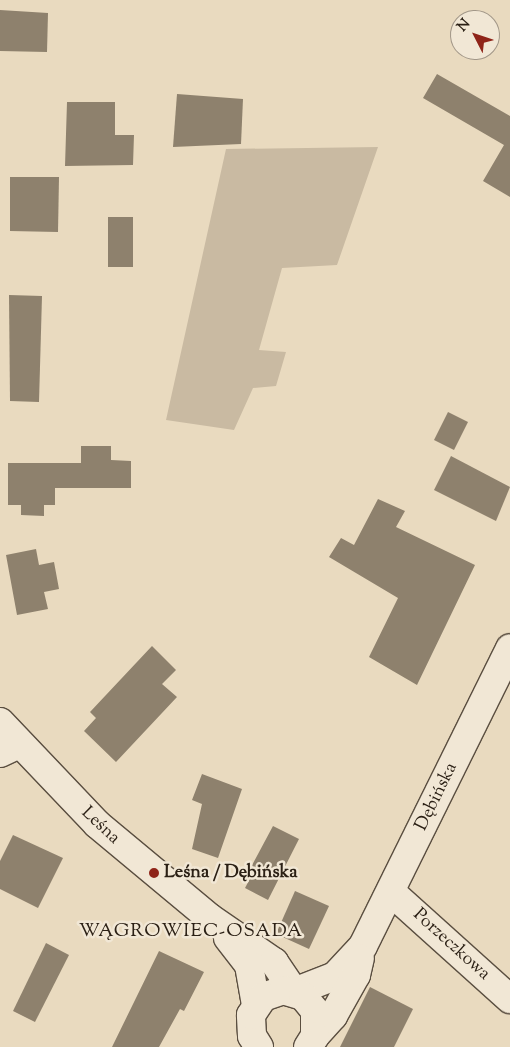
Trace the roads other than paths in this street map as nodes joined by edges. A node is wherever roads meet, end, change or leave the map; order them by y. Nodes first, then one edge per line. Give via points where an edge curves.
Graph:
1 (510, 648) edge
2 (0, 722) edge
3 (10, 749) edge
4 (391, 892) junction
5 (210, 918) junction
6 (363, 946) junction
7 (294, 992) junction
8 (510, 999) edge
9 (250, 1031) edge
10 (312, 1042) edge

1 - 4 street, Dębińska
2 - 3 street, Leśna
3 - 5 street, Leśna
4 - 6 street, Dębińska
4 - 8 street, Porzeczkowa
5 - 7 street, Leśna via 274,962
5 - 9 street, Leśna via 245,956 252,974
6 - 7 street, Dębińska via 335,976
6 - 10 street, Dębińska via 356,975 333,1016
7 - 9 street, Dębińska via 273,992
7 - 10 street, Leśna via 315,1011

